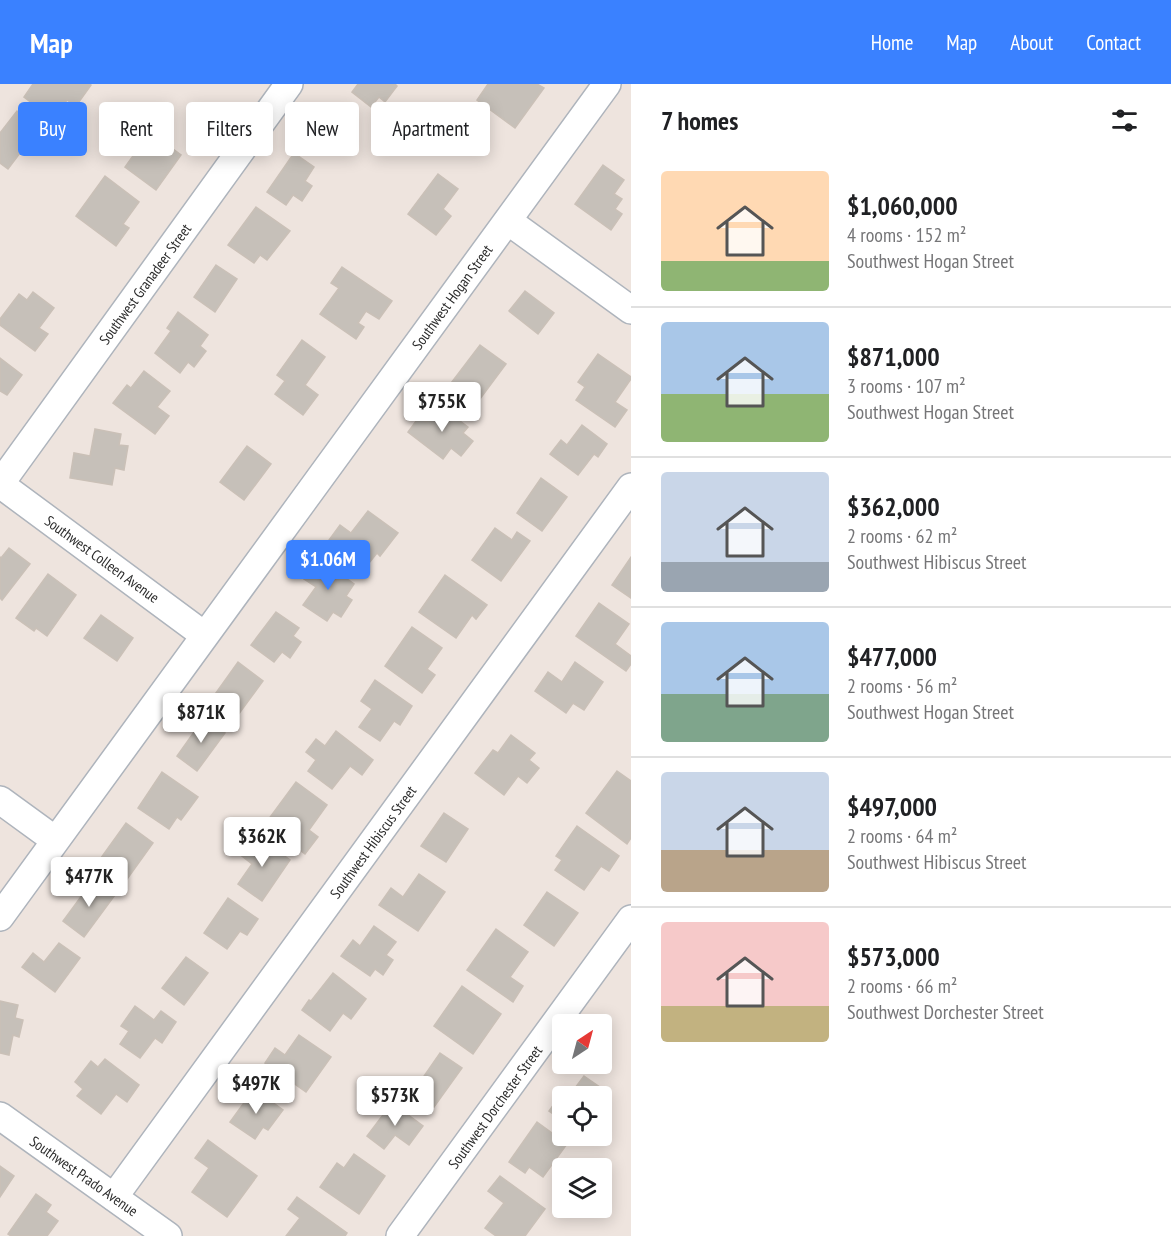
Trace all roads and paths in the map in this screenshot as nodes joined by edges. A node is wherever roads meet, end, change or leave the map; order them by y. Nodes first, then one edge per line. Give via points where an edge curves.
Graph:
1 (289, 84) edge
2 (607, 84) edge
3 (508, 221) junction
4 (631, 310) edge
5 (0, 484) edge
6 (631, 487) edge
7 (204, 635) junction
8 (0, 800) edge
9 (55, 840) junction
10 (0, 917) edge
11 (631, 919) edge
12 (0, 1116) edge
13 (114, 1197) junction
14 (168, 1236) edge
15 (400, 1236) edge

1 - 5 street, Southwest Granadeer Street
2 - 3 street, Southwest Hogan Street
3 - 4 street
3 - 7 street, Southwest Hogan Street
5 - 7 street, Southwest Colleen Avenue
6 - 13 street, Southwest Hibiscus Street
7 - 9 street, Southwest Hogan Street
8 - 9 street
9 - 10 street, Southwest Hogan Street
11 - 15 street, Southwest Dorchester Street
12 - 13 street, Southwest Prado Avenue
13 - 14 street, Southwest Prado Avenue

